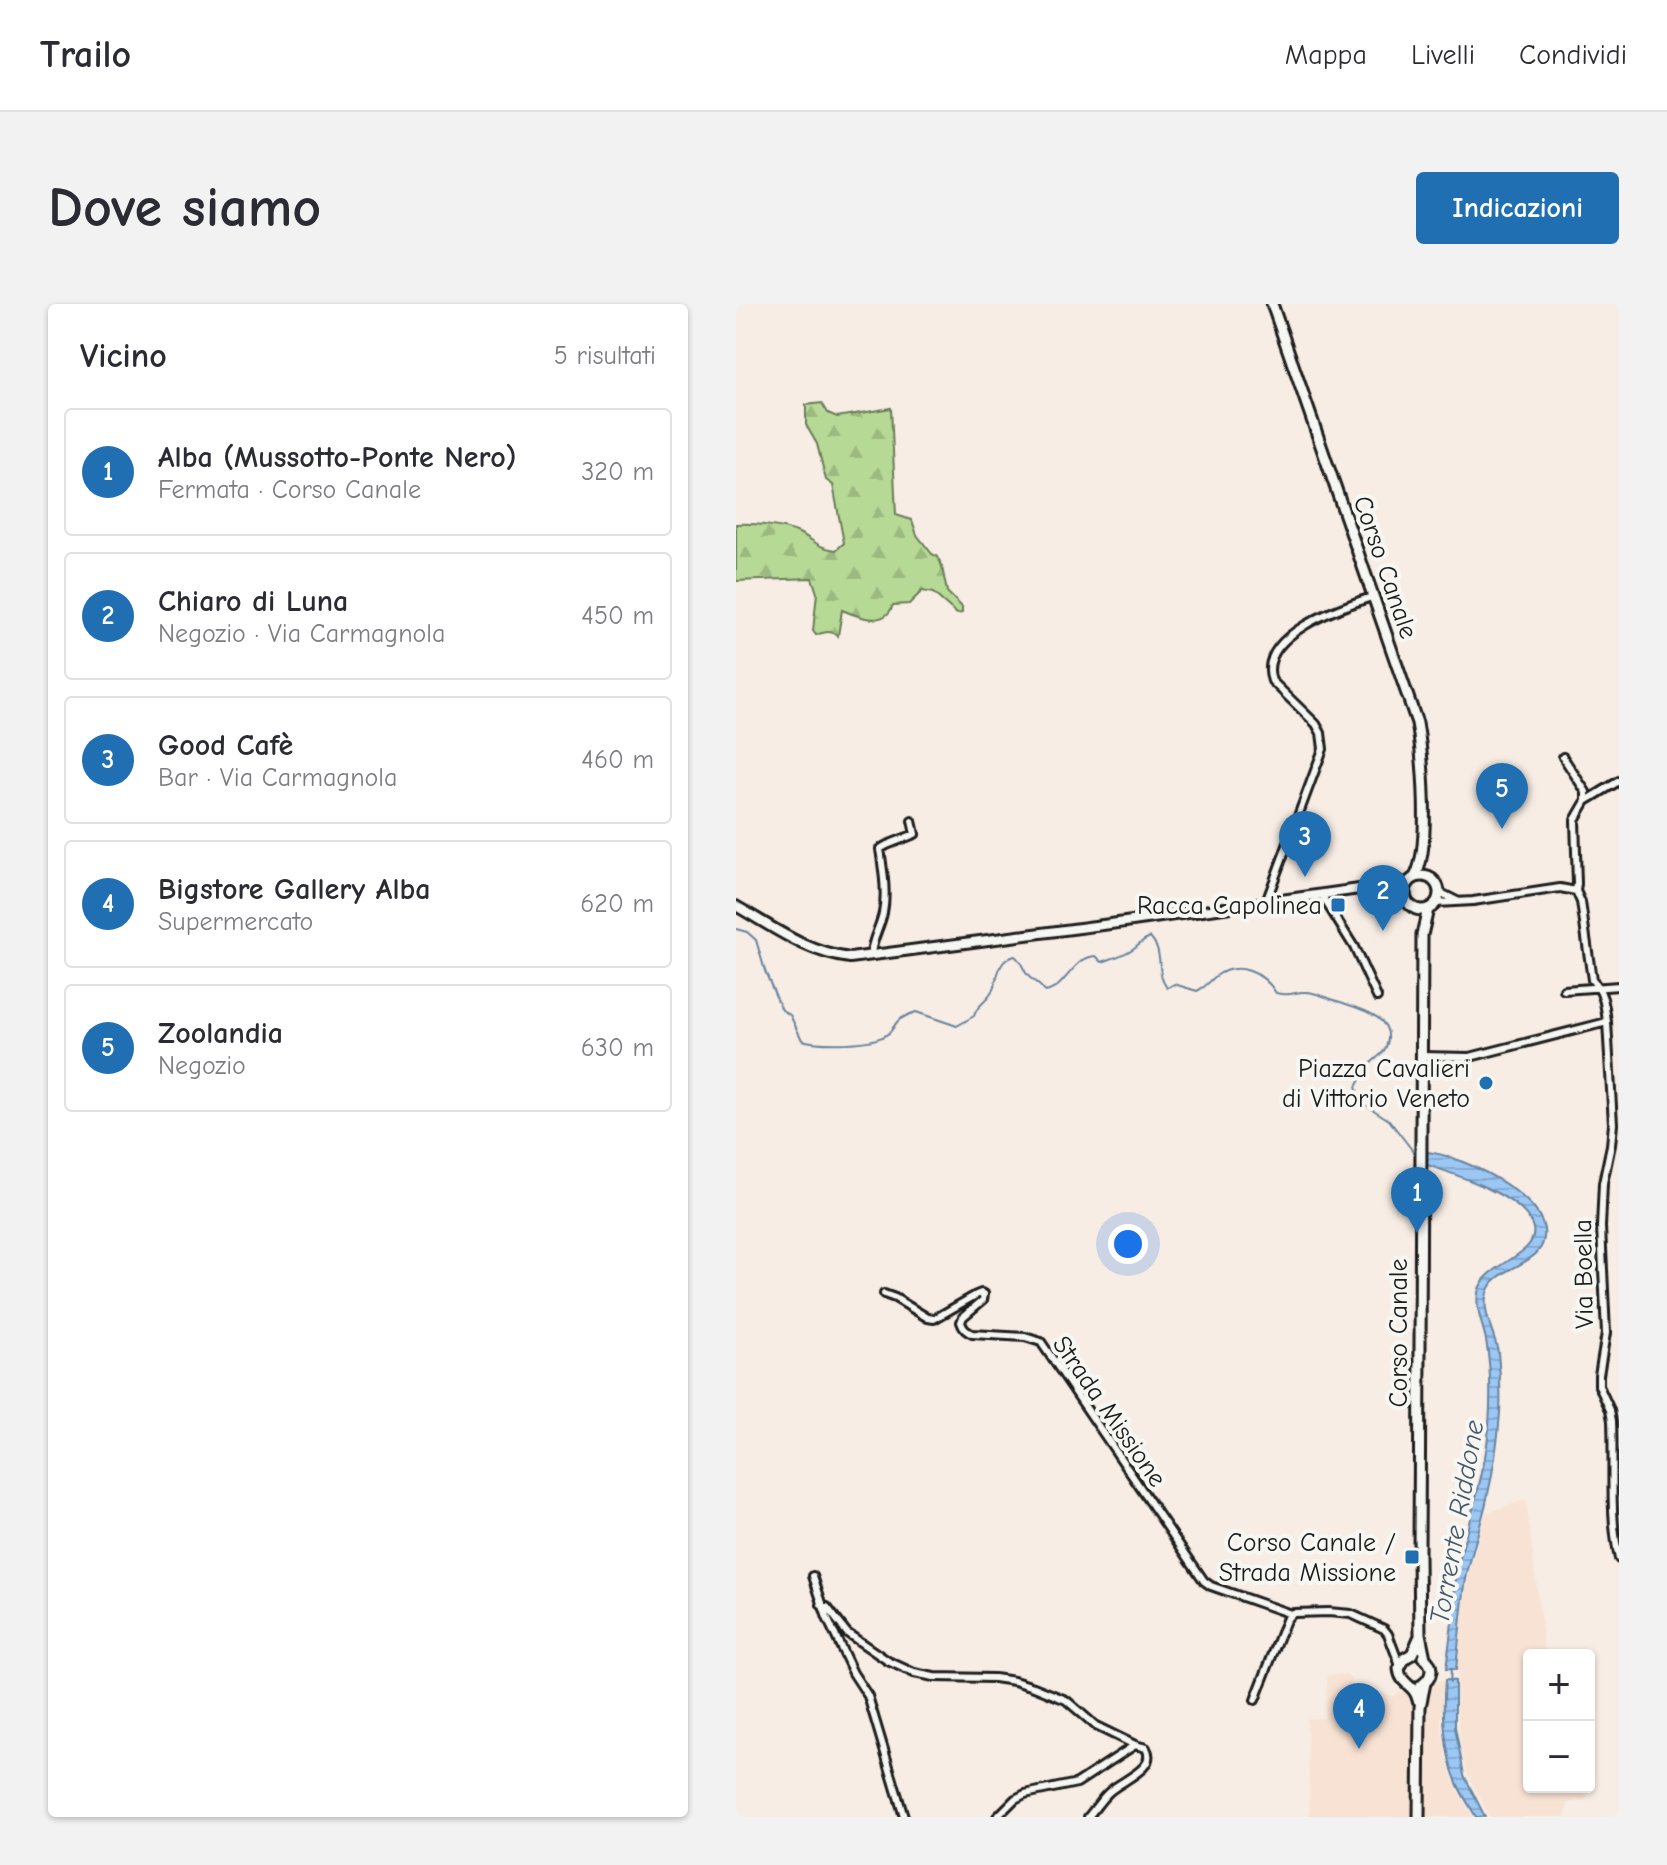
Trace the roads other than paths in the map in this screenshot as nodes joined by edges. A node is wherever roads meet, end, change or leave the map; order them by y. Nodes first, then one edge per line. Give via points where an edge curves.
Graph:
1 (1272, 304) edge
2 (1372, 597) junction
3 (1563, 757) dead end
4 (1619, 781) edge
5 (1586, 801) junction
6 (912, 821) dead end
7 (1422, 851) junction
8 (1430, 878) junction
9 (1412, 880) junction
10 (1380, 887) junction
11 (1576, 891) junction
12 (1439, 892) junction
13 (1321, 894) junction
14 (1405, 895) junction
15 (1266, 902) junction
16 (1460, 902) junction
17 (736, 906) edge
18 (1432, 906) junction
19 (1416, 909) junction
20 (1422, 935) junction
21 (871, 956) junction
22 (1619, 986) edge
23 (1600, 988) junction
24 (1564, 990) dead end
25 (1377, 997) dead end
26 (1607, 1022) junction
27 (1421, 1056) junction
28 (884, 1294) dead end
29 (1619, 1559) edge
30 (813, 1576) dead end
31 (821, 1605) junction
32 (1291, 1614) junction
33 (1420, 1634) junction
34 (1392, 1649) junction
35 (1410, 1655) junction
36 (1425, 1658) junction
37 (1400, 1666) junction
38 (1425, 1683) junction
39 (1411, 1686) junction
40 (1255, 1700) dead end
41 (1420, 1707) junction
42 (1135, 1745) junction
43 (904, 1817) edge
44 (997, 1817) edge
45 (1088, 1817) edge
46 (1419, 1817) edge

1 - 2 main road, Corso Canale
2 - 7 main road, Corso Canale via 1417,723
2 - 15 street via 1323,614 1271,657 1272,681 1316,724 1323,749
3 - 5 street via 1586,792
4 - 5 street
5 - 11 street, Via Boella via 1575,820
6 - 21 street via 915,834 880,849 884,903
7 - 8 main road, Corso Canale
7 - 9 main road, Corso Canale
8 - 9 main road
8 - 12 main road, Corso Canale
9 - 10 main road
9 - 14 main road, Corso Canale
10 - 13 main road
10 - 14 main road
11 - 16 street via 1560,888
11 - 23 street, Via Boella via 1592,980
12 - 16 street
12 - 18 main road, Corso Canale
13 - 15 main road
13 - 25 street
14 - 19 main road, Corso Canale
15 - 21 main road
16 - 18 street
17 - 21 main road via 816,951
18 - 19 main road
18 - 20 main road, Corso Canale
19 - 20 main road, Corso Canale
20 - 27 main road, Corso Canale
22 - 23 street
23 - 24 street
23 - 26 street, Via Boella
26 - 27 street via 1470,1057
26 - 29 street, Via Boella via 1613,1124 1603,1183 1606,1333 1599,1386 1612,1421
27 - 33 main road, Corso Canale
28 - 32 street, Strada Missione via 934,1319 984,1294 963,1317 962,1327 972,1334 1041,1342 1204,1581
30 - 31 street
31 - 42 street via 847,1633 914,1673 1024,1684 1066,1700 1096,1726
31 - 43 street via 868,1696
32 - 34 street, Strada Missione via 1356,1615 1384,1629
32 - 40 street
33 - 35 main road, Corso Canale
33 - 36 main road, Corso Canale
34 - 35 street, Strada Missione
34 - 37 street, Strada Missione
35 - 36 main road
35 - 37 main road, Corso Canale
36 - 38 main road, Corso Canale via 1431,1671
37 - 39 main road, Corso Canale via 1402,1679
38 - 39 main road
38 - 41 main road, Corso Canale
39 - 41 main road, Corso Canale
41 - 46 main road, Corso Canale
42 - 44 street via 1077,1783 1015,1799
42 - 45 street via 1149,1752 1145,1767 1111,1790

